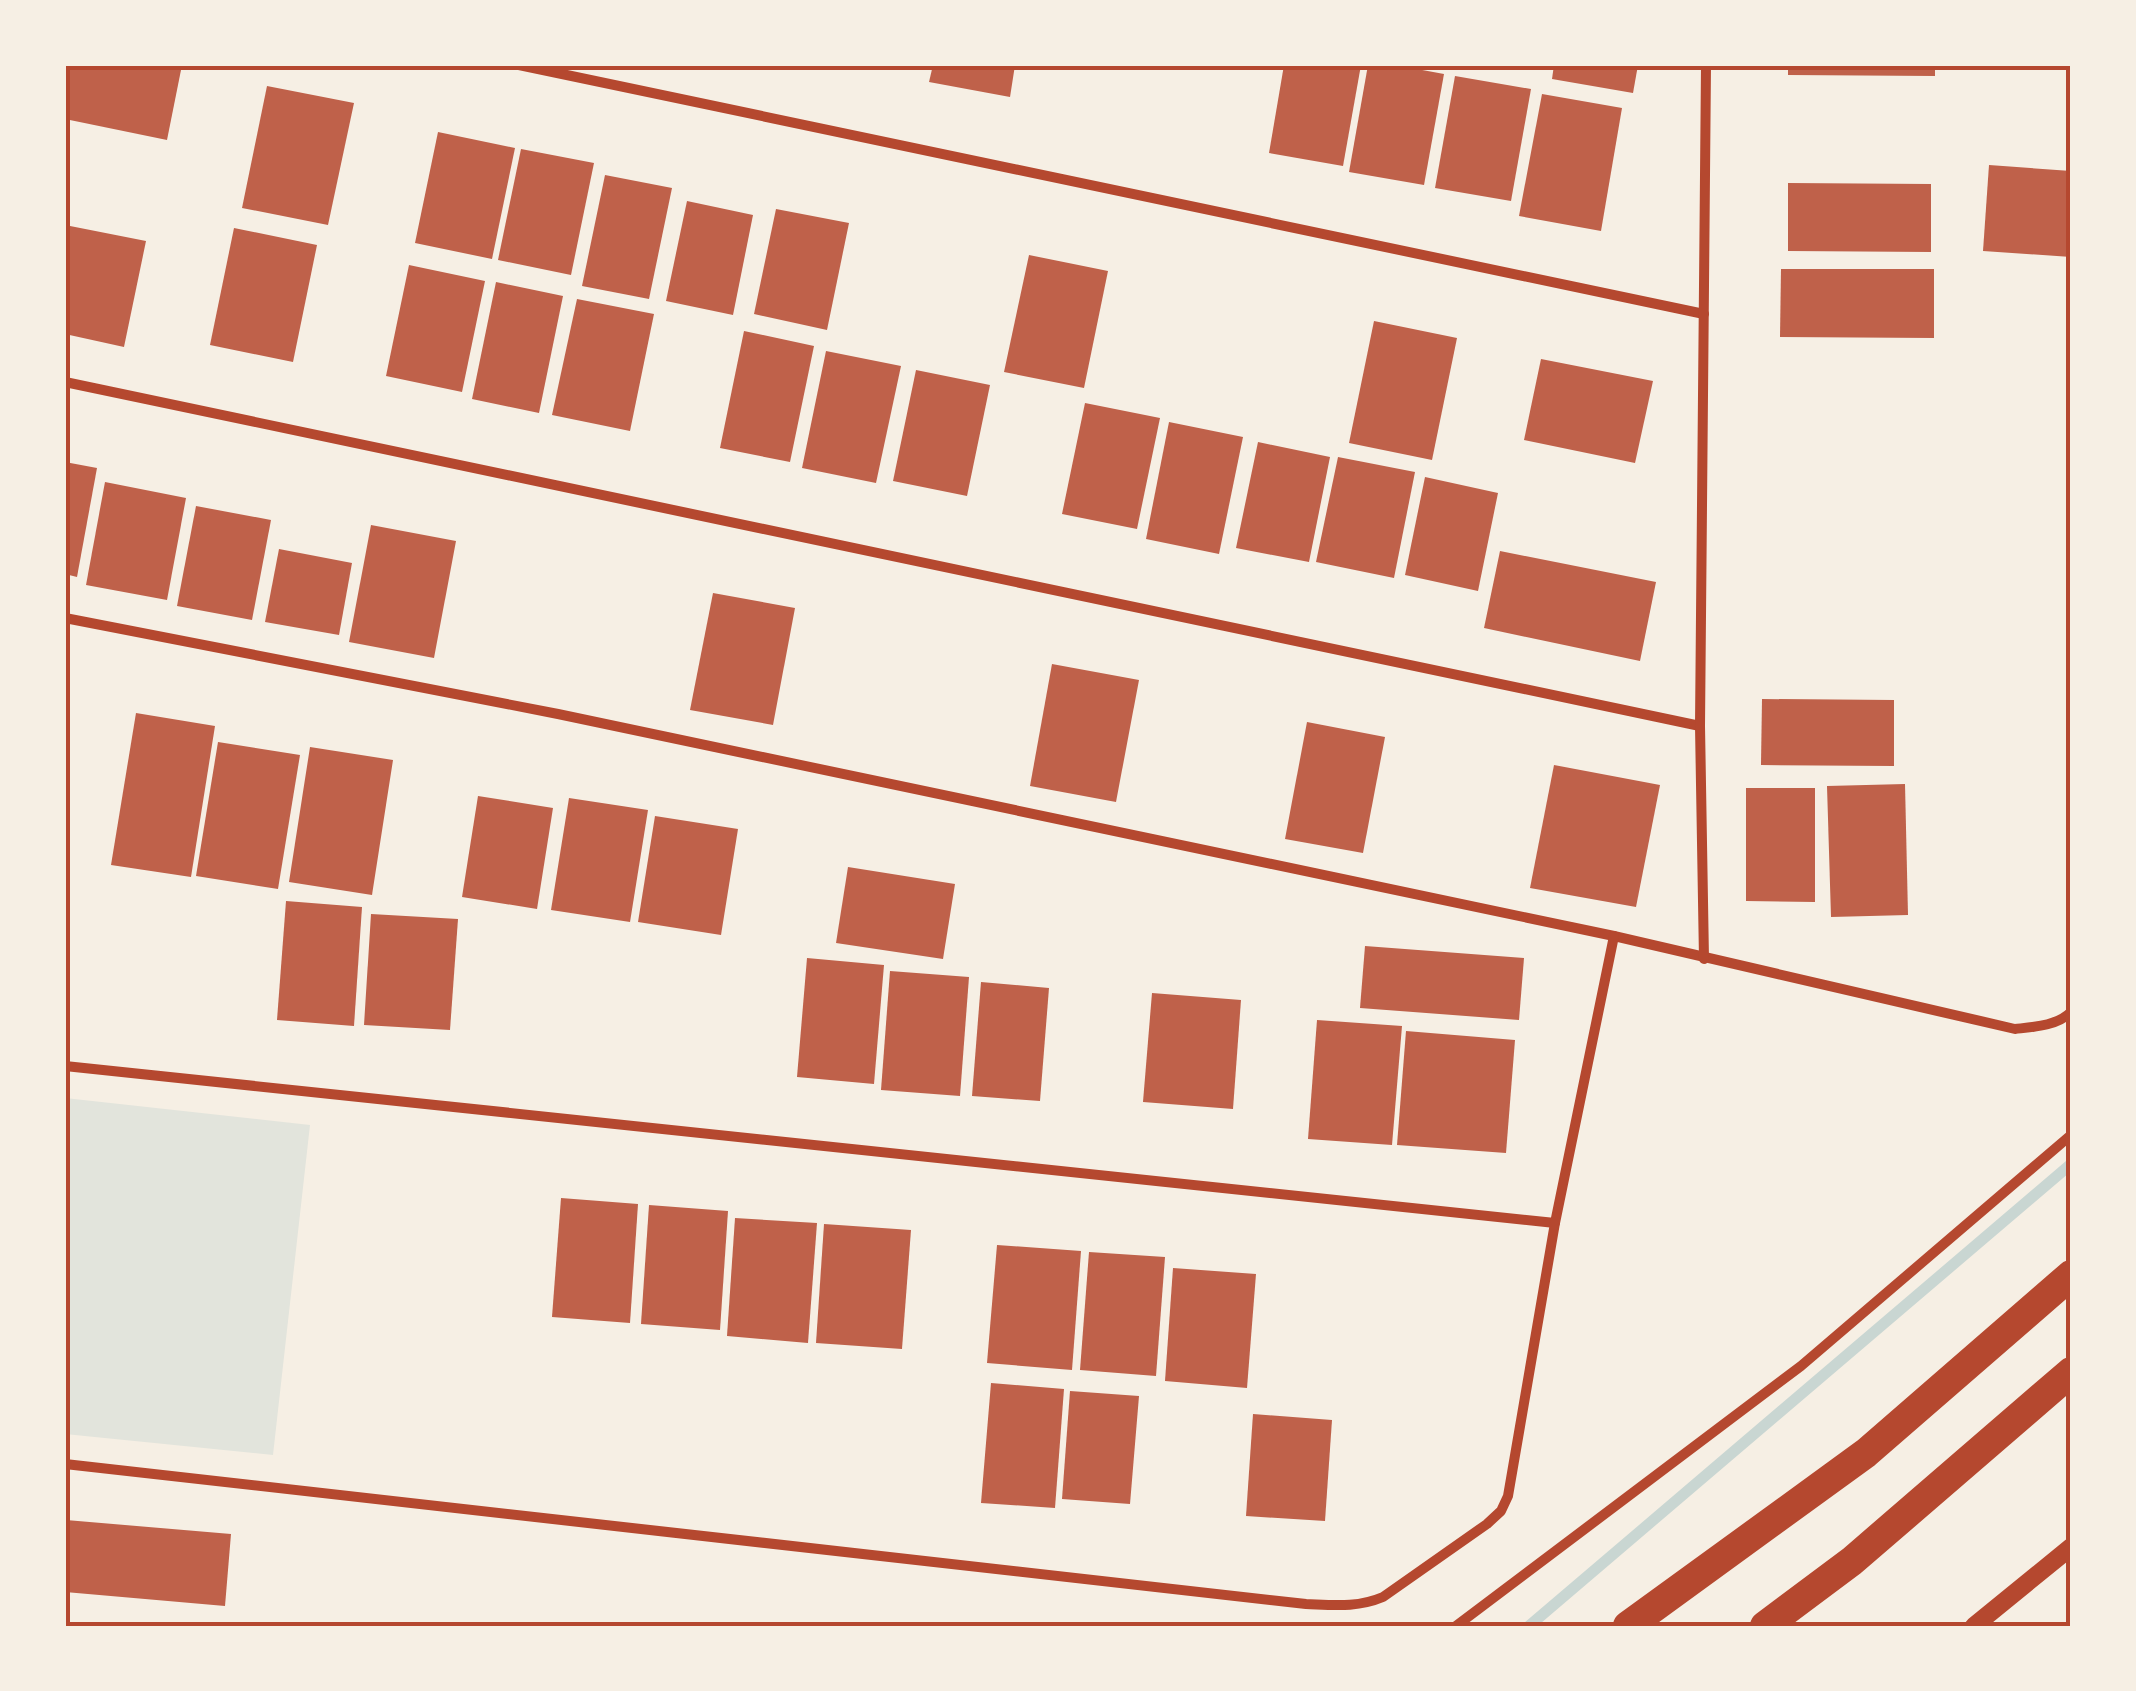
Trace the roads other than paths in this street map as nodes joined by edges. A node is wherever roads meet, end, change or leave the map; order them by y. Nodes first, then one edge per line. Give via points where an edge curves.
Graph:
1 (520, 65) edge
2 (1706, 65) edge
3 (1704, 314) junction
4 (65, 382) edge
5 (65, 618) edge
6 (1700, 726) junction
7 (1614, 936) junction
8 (1704, 959) junction
9 (2071, 1012) edge
10 (65, 1066) edge
11 (2071, 1135) edge
12 (1555, 1222) junction
13 (2071, 1275) edge
14 (2071, 1372) edge
15 (65, 1464) edge
16 (2071, 1547) edge
17 (1456, 1626) edge
18 (1628, 1626) edge
19 (1765, 1626) edge
20 (1974, 1626) edge

1 - 3 street
2 - 3 street
3 - 6 street
4 - 6 street
5 - 7 street via 577,718
6 - 8 street
7 - 8 street
7 - 12 street
8 - 9 street via 2014,1029
10 - 12 street
11 - 17 street via 1801,1366
12 - 15 street via 1501,1511 1368,1604 1306,1604
13 - 18 highway via 1866,1452
14 - 19 highway via 1852,1561
16 - 20 street

